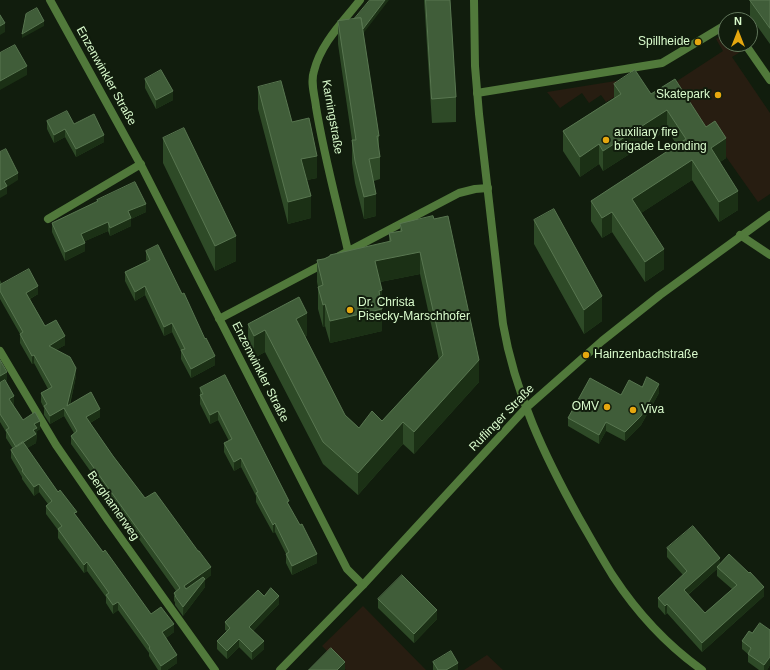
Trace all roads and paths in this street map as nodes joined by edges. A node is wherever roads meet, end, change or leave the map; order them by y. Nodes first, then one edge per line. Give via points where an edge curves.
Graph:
1 (50, 0) edge
2 (360, 0) edge
3 (474, 0) edge
4 (718, 29) edge
5 (751, 52) edge
6 (770, 80) edge
7 (477, 93) junction
8 (141, 164) junction
9 (488, 188) junction
10 (770, 214) edge
11 (48, 219) dead end
12 (740, 235) junction
13 (348, 251) junction
14 (770, 255) edge
15 (219, 319) junction
16 (0, 351) edge
17 (526, 408) junction
18 (363, 586) junction
19 (215, 670) edge
20 (280, 670) edge
21 (702, 670) edge

1 - 8 street, Enzenwinkler Straße
2 - 13 street, Karningstraße via 326,44 312,80 319,126
3 - 7 street
4 - 7 street via 662,63
5 - 6 street
7 - 9 street
8 - 11 street
8 - 15 street, Enzenwinkler Straße
9 - 13 street via 459,193
9 - 17 street via 507,350
10 - 12 street, Ruflinger Straße
12 - 14 street
12 - 17 street, Ruflinger Straße via 602,341
13 - 15 street
15 - 18 street, Enzenwinkler Straße via 347,569
16 - 19 street, Berghamerweg via 56,445
17 - 18 street, Ruflinger Straße
17 - 21 street via 557,477 613,576 648,620 674,647
18 - 20 street, Ruflinger Straße

